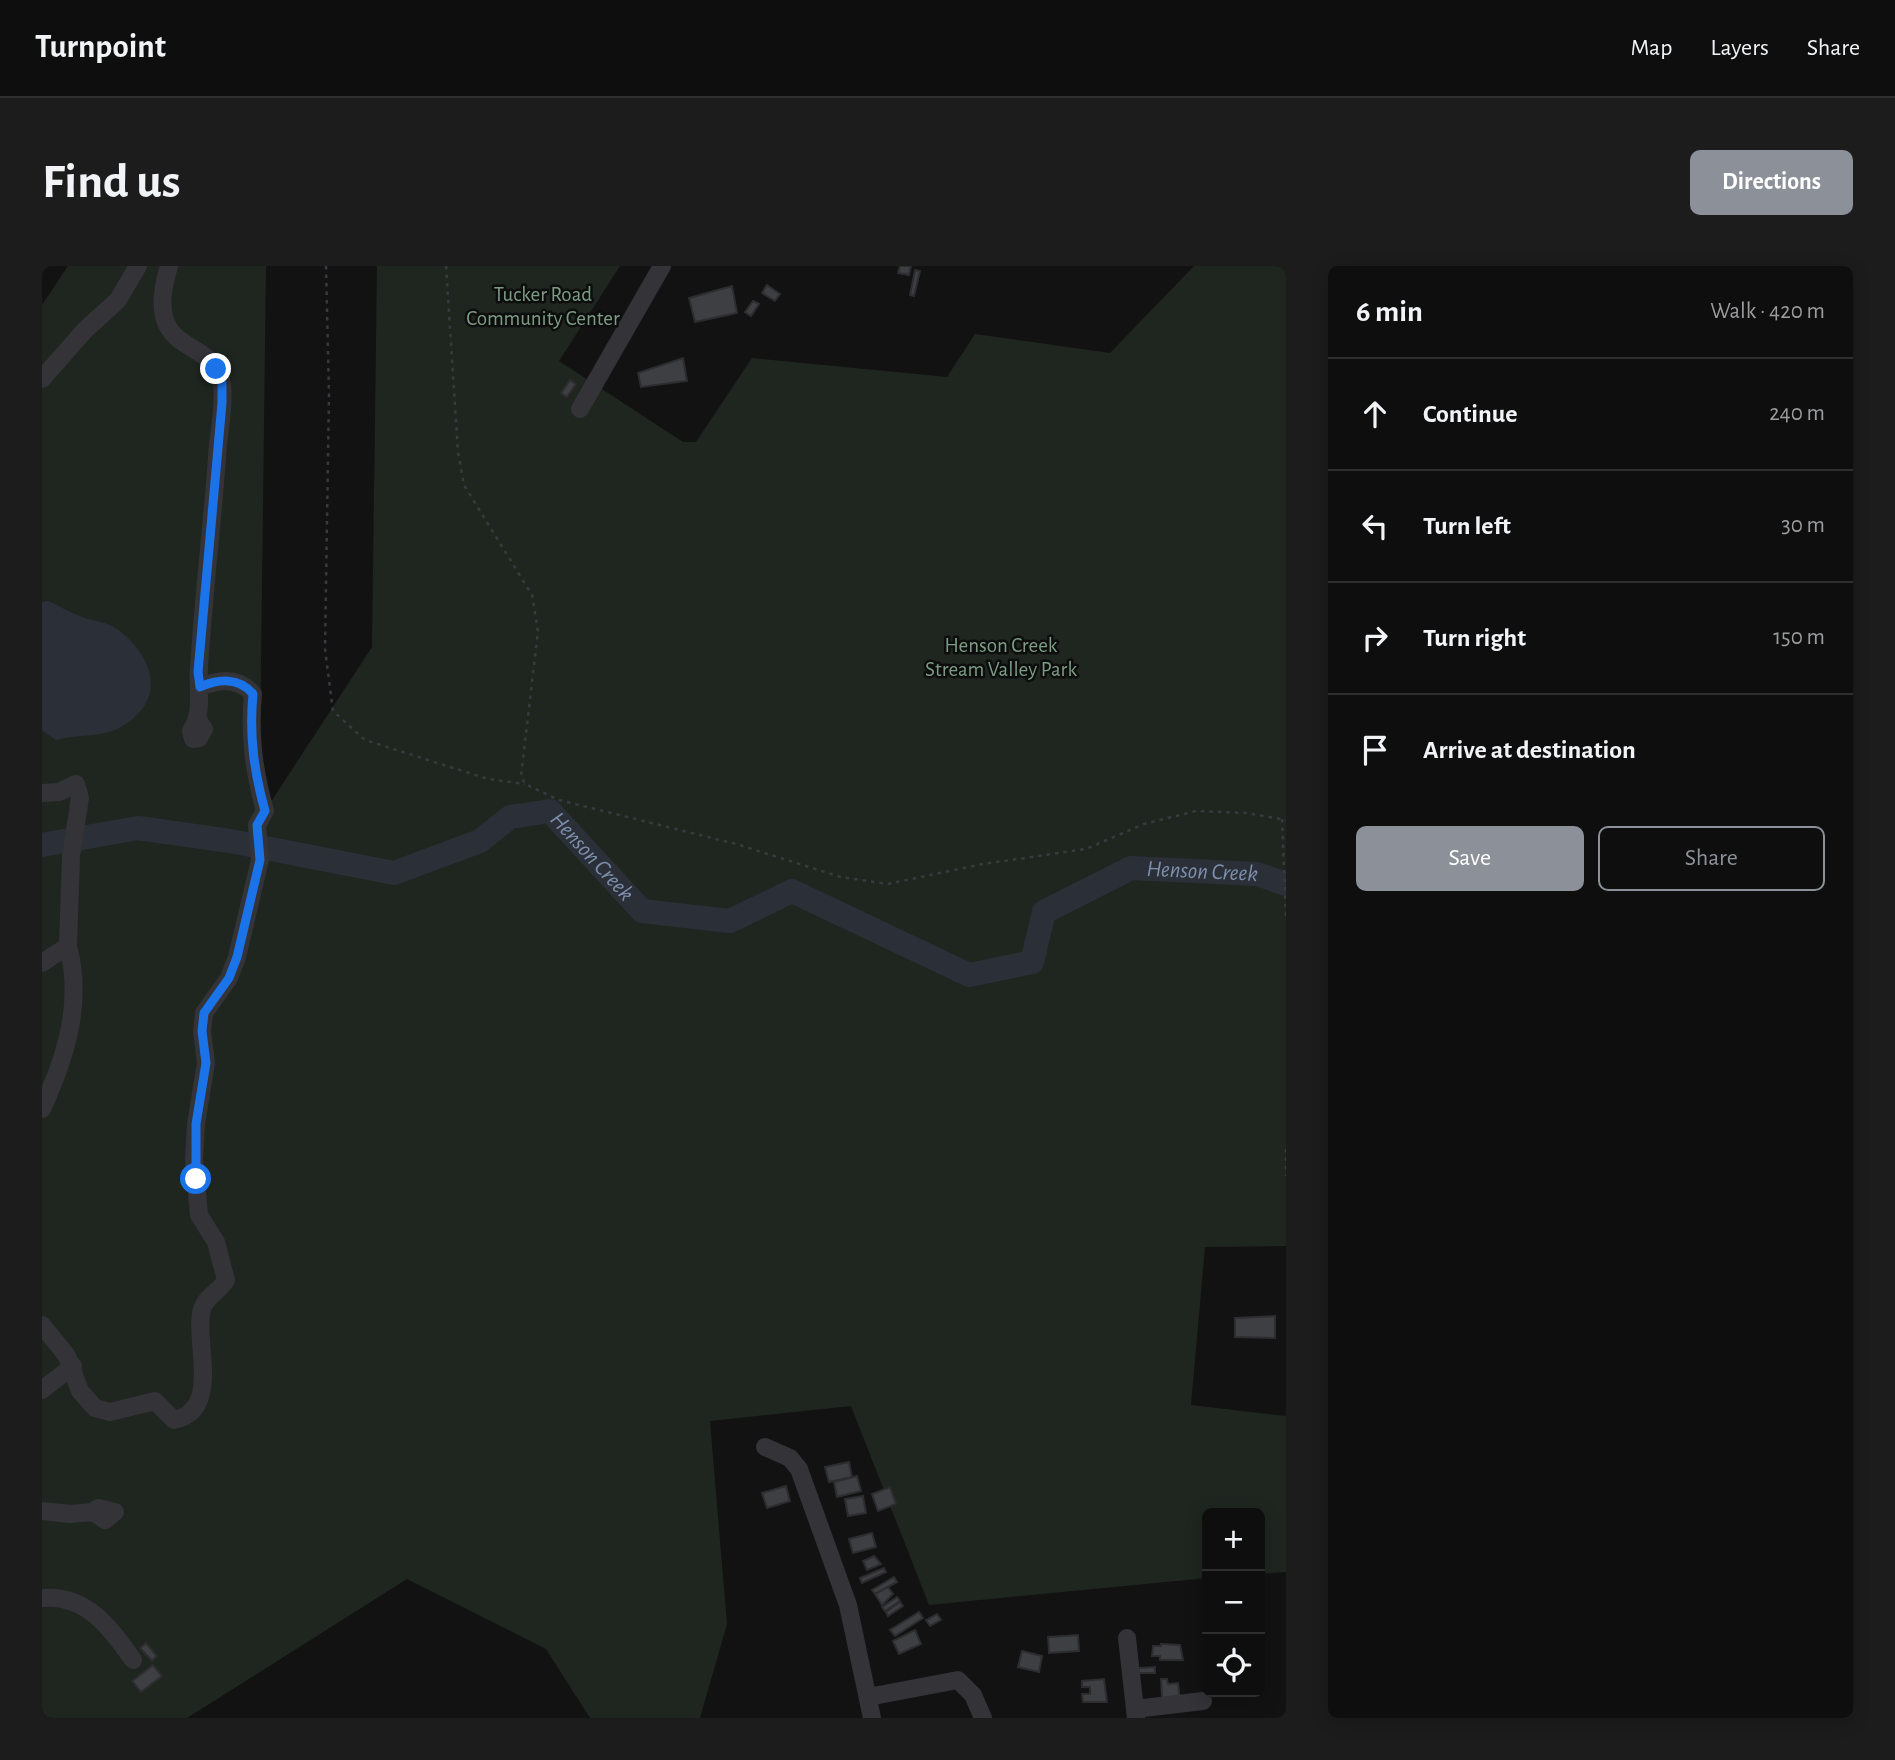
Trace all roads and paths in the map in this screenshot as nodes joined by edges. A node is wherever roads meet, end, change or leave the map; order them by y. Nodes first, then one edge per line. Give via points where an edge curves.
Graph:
1 (138, 266) edge
2 (326, 266) edge
3 (446, 266) edge
4 (662, 266) edge
5 (167, 269) edge
6 (42, 379) edge
7 (580, 409) dead end
8 (200, 687) junction
9 (198, 720) dead end
10 (525, 784) junction
11 (42, 793) edge
12 (1284, 819) edge
13 (1286, 915) edge
14 (68, 946) junction
15 (42, 963) edge
16 (42, 1109) edge
17 (1286, 1149) edge
18 (1286, 1177) edge
19 (42, 1325) edge
20 (73, 1366) junction
21 (42, 1390) edge
22 (765, 1447) dead end
23 (42, 1511) edge
24 (93, 1512) dead end
25 (42, 1598) edge
26 (1126, 1639) dead end
27 (133, 1660) dead end
28 (868, 1697) junction
29 (1203, 1701) dead end
30 (1136, 1713) edge
31 (872, 1718) edge
32 (983, 1718) edge

1 - 6 street via 118,300
2 - 10 path via 325,649 334,711 365,740 488,779
3 - 10 path via 464,485 532,595 538,631 524,738 521,776
4 - 7 street
5 - 8 street via 162,312 167,327 211,362 222,383
8 - 9 street
8 - 20 street via 225,680 242,684 253,694 250,741 265,811 257,825 260,860 237,957 229,978 204,1013 202,1031 206,1063 194,1160 199,1215 216,1242 226,1280 202,1309 203,1385 189,1414 174,1420 155,1401 102,1411 85,1397
10 - 12 path via 559,800 736,844 841,877 888,884 1086,849 1144,824 1196,811
11 - 14 street via 76,784 80,798 70,873
12 - 13 path
14 - 15 street
14 - 16 street via 75,974 69,1041
17 - 18 path
19 - 20 street
20 - 21 street
22 - 28 street via 790,1458 799,1469 848,1605
23 - 24 street
25 - 27 street via 72,1601 90,1610
26 - 30 street
28 - 31 street
28 - 32 street via 958,1680 974,1695
29 - 30 street

